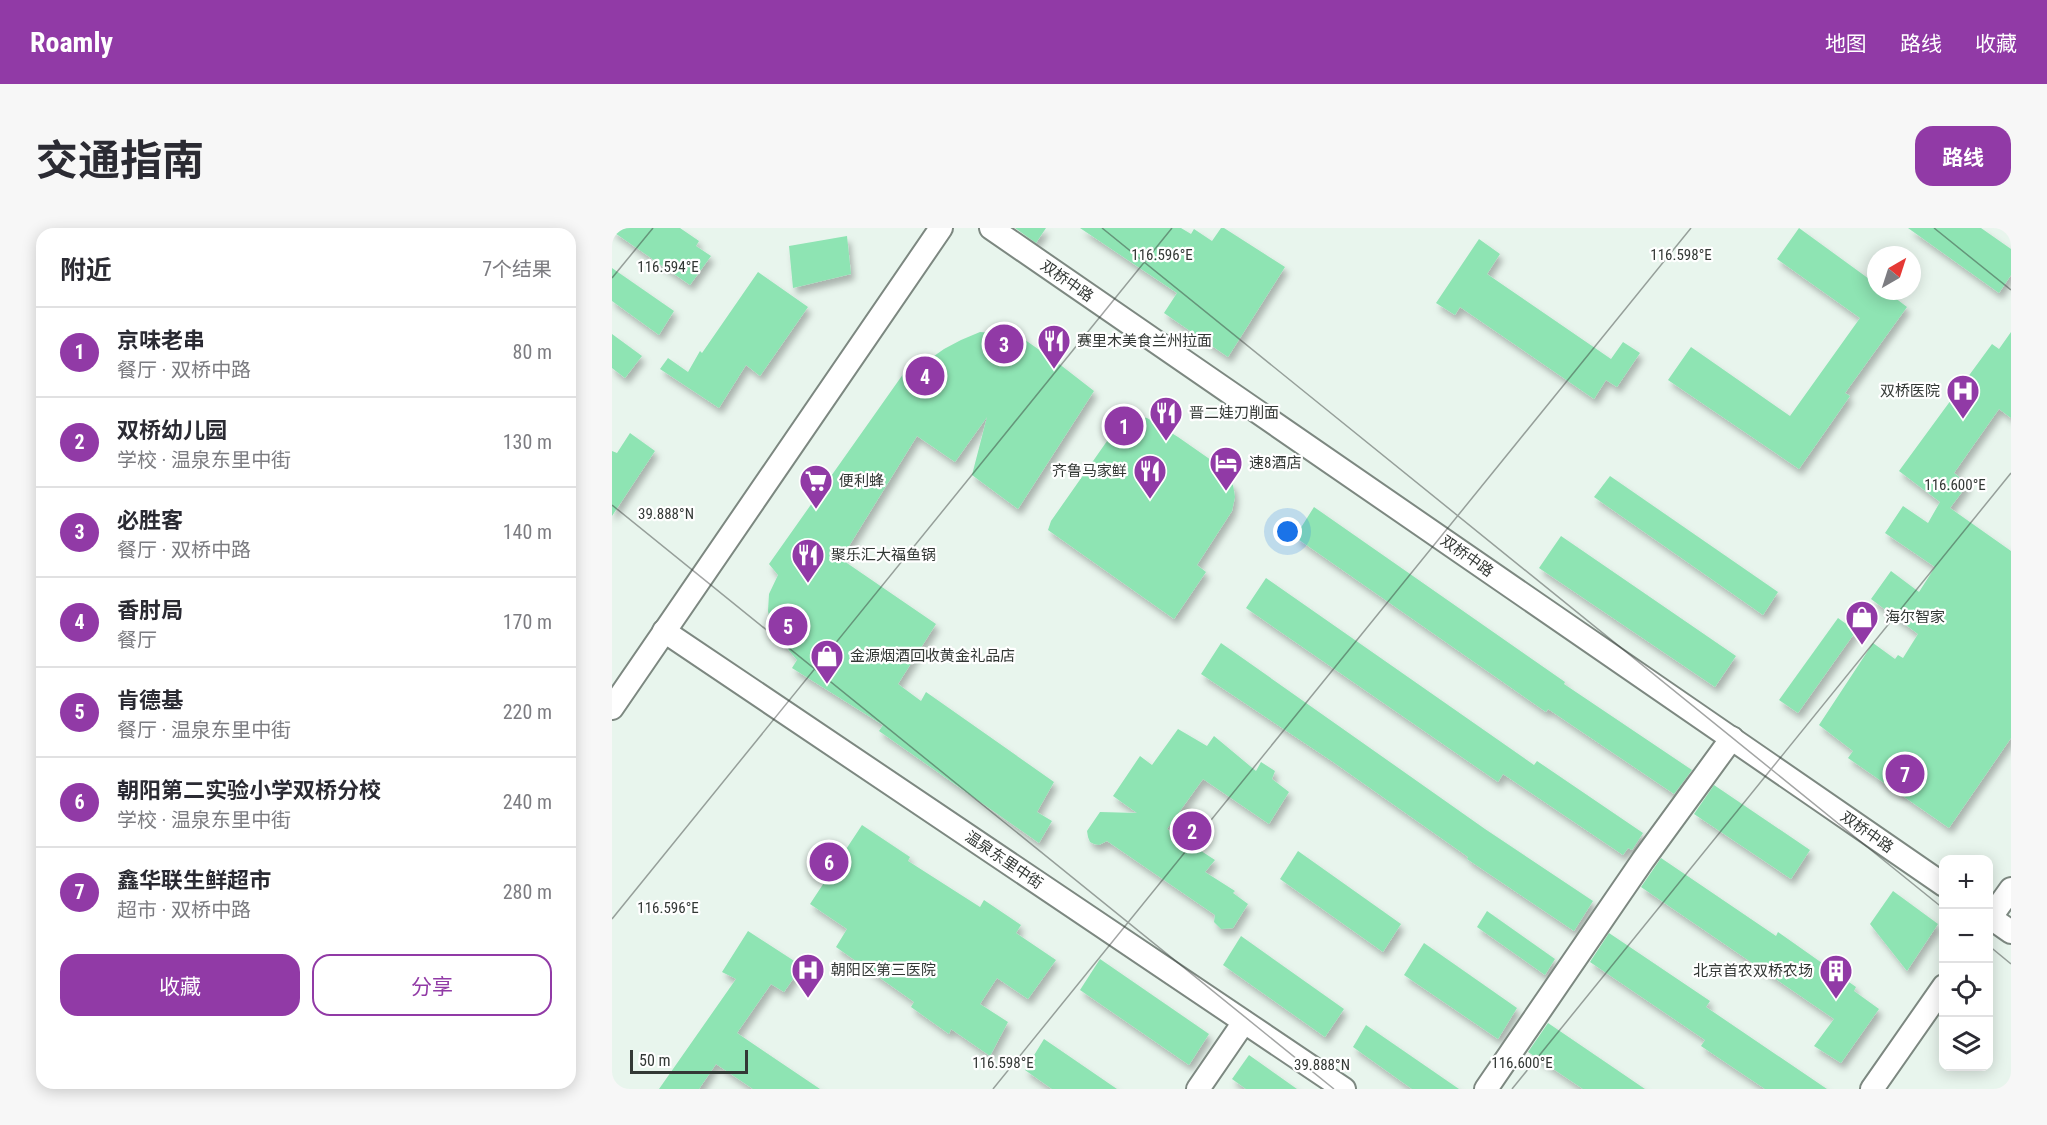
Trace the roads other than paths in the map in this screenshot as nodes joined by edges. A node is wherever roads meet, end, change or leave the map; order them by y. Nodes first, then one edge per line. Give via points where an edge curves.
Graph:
1 (941, 228) edge
2 (991, 228) edge
3 (664, 631) junction
4 (612, 708) edge
5 (1732, 738) junction
6 (1939, 882) edge
7 (2011, 889) edge
8 (1993, 914) edge
9 (1993, 921) edge
10 (2011, 932) edge
11 (1939, 993) edge
12 (1244, 1022) junction
13 (1198, 1089) edge
14 (1344, 1089) edge
15 (1486, 1089) edge
16 (1872, 1089) edge

1 - 3 street
2 - 5 street, 双桥中路
3 - 4 street
3 - 12 street, 温泉东里中街
5 - 6 street, 双桥中路
5 - 15 street
7 - 8 street
9 - 10 street
11 - 16 street
12 - 13 street
12 - 14 street, 温泉东里中街

